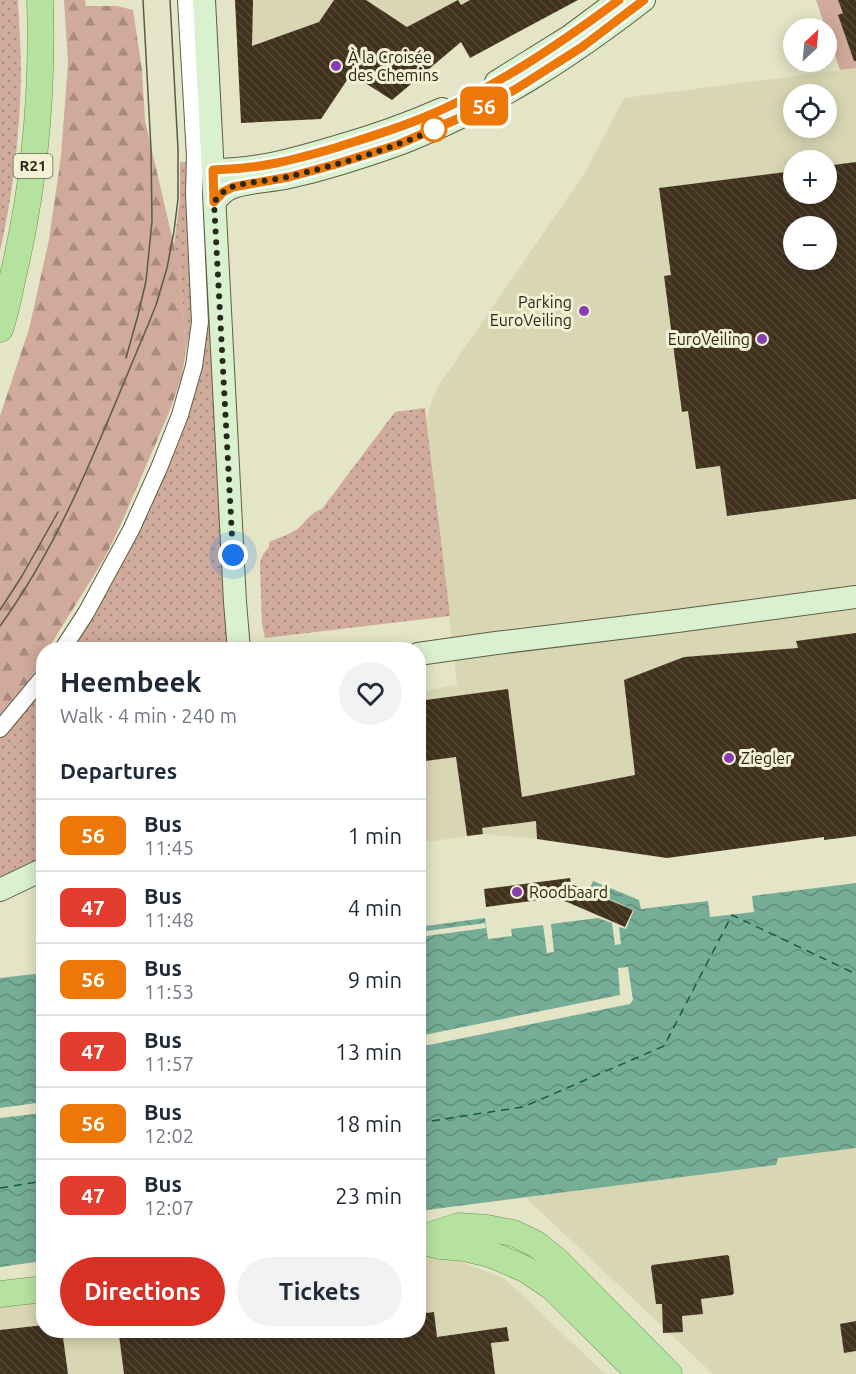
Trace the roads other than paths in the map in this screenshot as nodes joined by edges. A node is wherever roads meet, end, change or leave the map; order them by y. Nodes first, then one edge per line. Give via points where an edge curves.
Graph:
1 (40, 0) edge
2 (186, 0) edge
3 (204, 0) edge
4 (619, 0) edge
5 (644, 0) edge
6 (213, 170) junction
7 (214, 202) junction
8 (0, 329) edge
9 (856, 597) edge
10 (67, 642) edge
11 (238, 642) edge
12 (426, 653) edge
13 (36, 686) edge
14 (0, 729) edge
15 (36, 873) edge
16 (0, 891) edge
17 (426, 1237) edge
18 (426, 1242) edge
19 (36, 1290) edge
20 (0, 1294) edge
21 (640, 1374) edge
22 (669, 1374) edge

1 - 8 main road, R21 via 36,144 22,235
2 - 10 street via 200,322 194,366 180,414 131,530
3 - 6 street
4 - 6 street via 508,75 421,118 379,135 293,160 249,169
5 - 7 street via 582,47 471,113 397,145 333,165 233,187
6 - 7 street
7 - 11 street
9 - 12 street
13 - 14 street
15 - 16 street
17 - 22 main road via 459,1226 513,1233 536,1244
18 - 21 main road via 490,1254 525,1269 552,1287
19 - 20 main road

